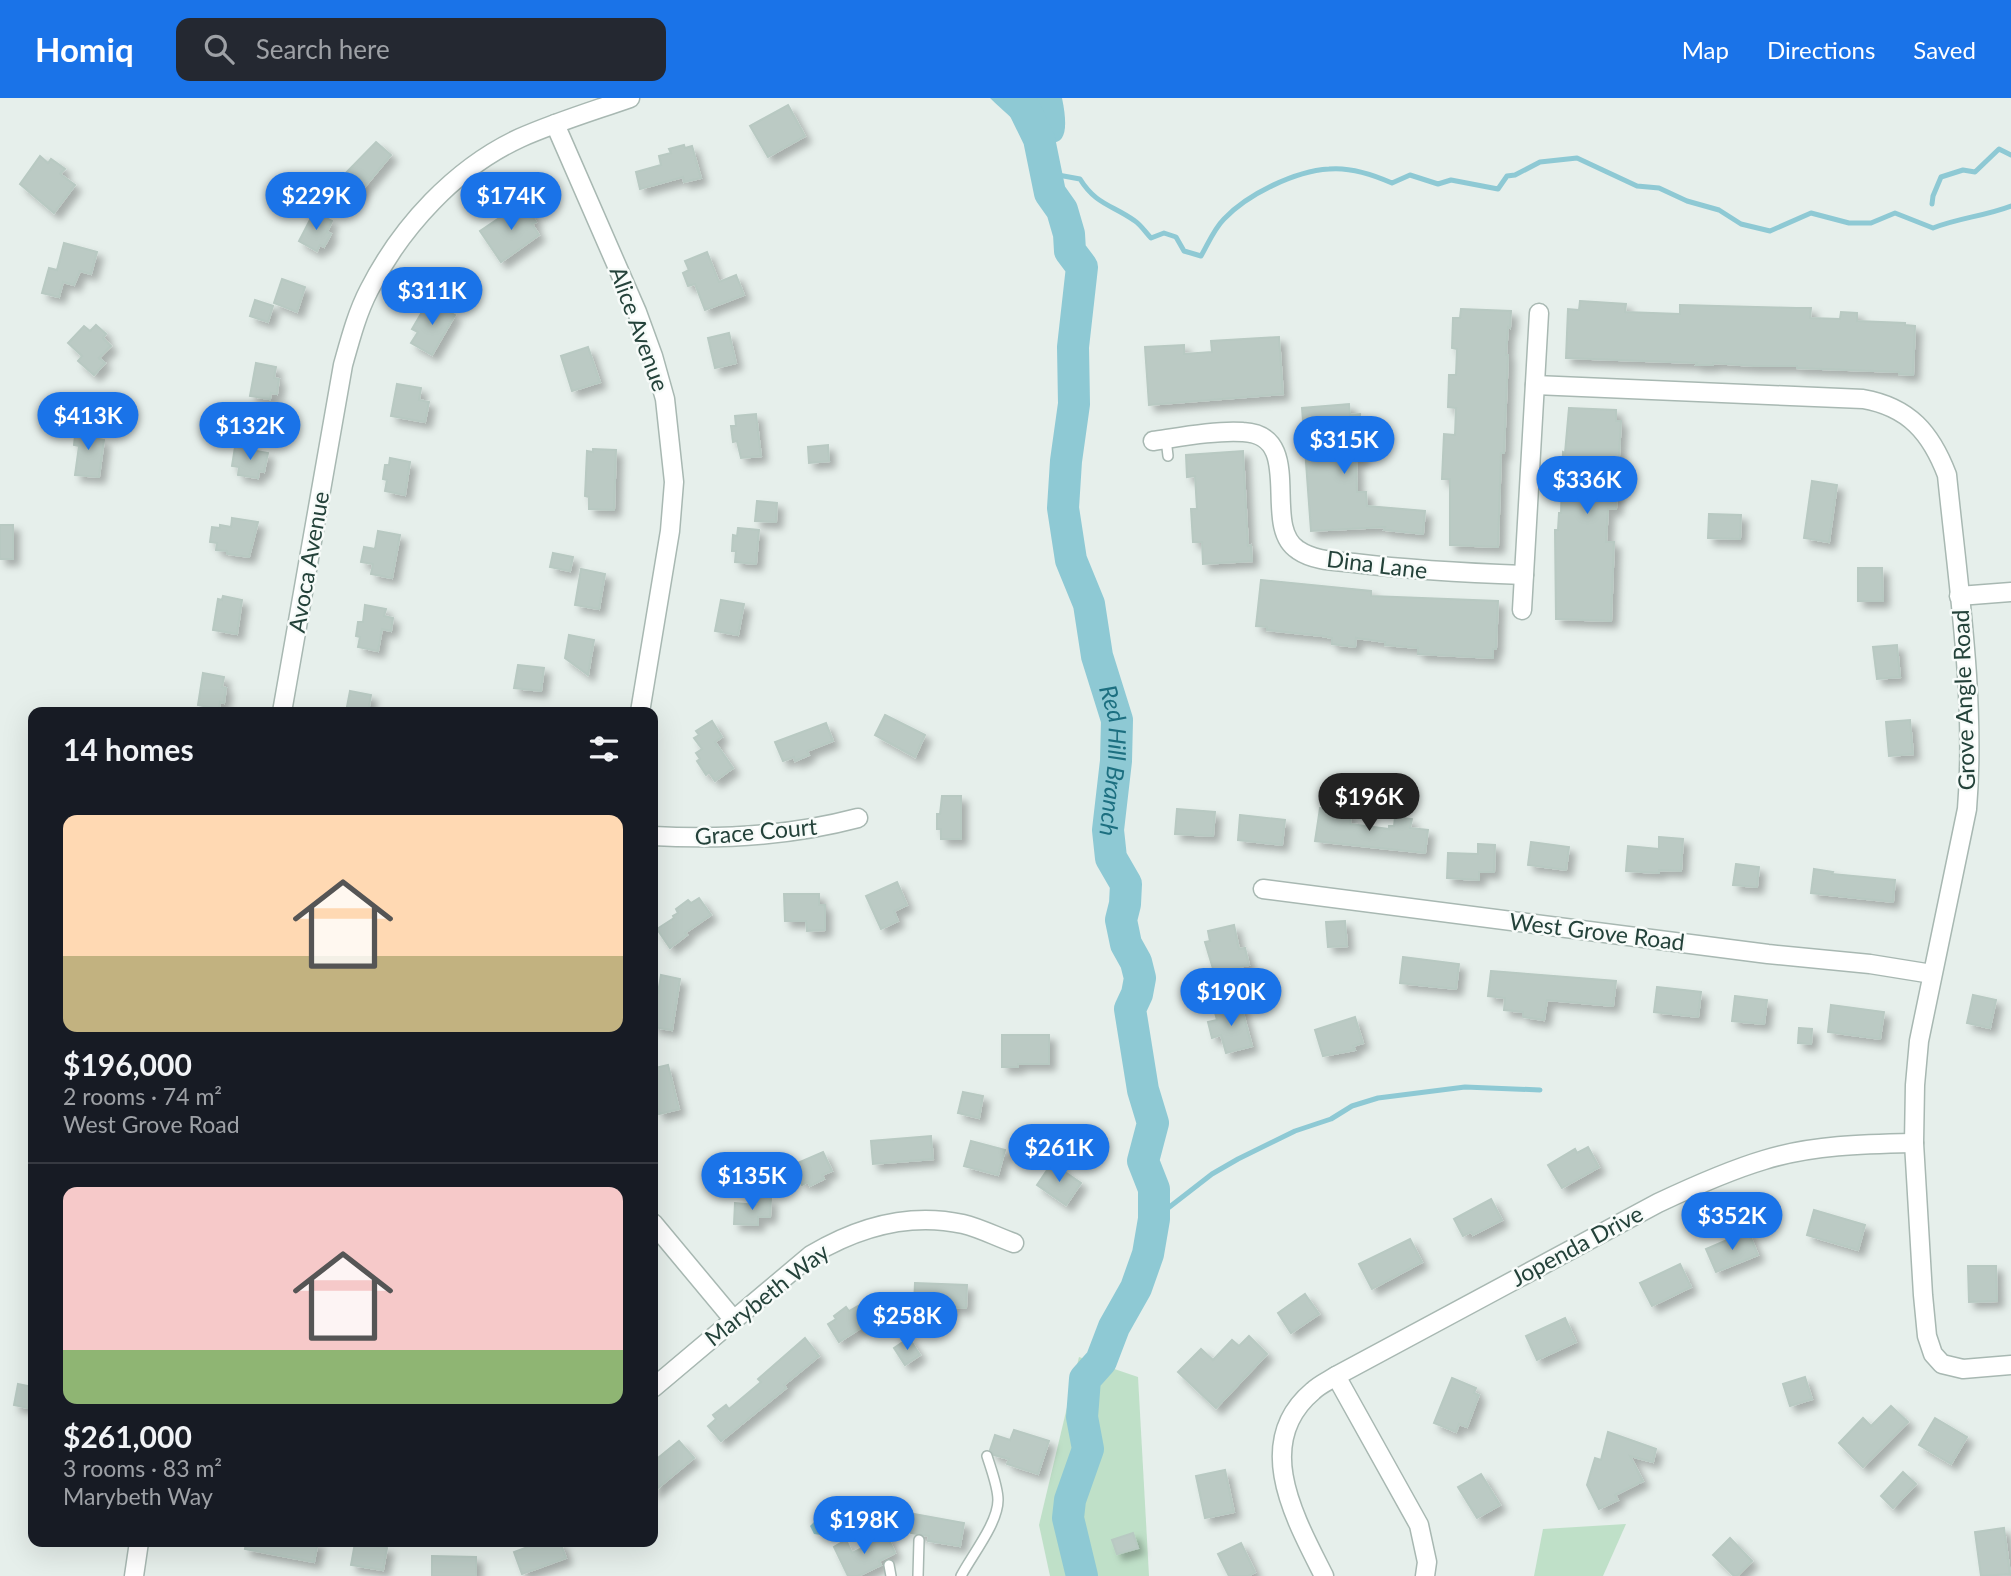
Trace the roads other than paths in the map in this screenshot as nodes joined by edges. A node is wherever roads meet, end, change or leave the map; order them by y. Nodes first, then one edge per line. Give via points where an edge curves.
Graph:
1 (630, 98) edge
2 (555, 124) junction
3 (1539, 313) dead end
4 (1535, 385) junction
5 (1162, 445) dead end
6 (1524, 575) junction
7 (2011, 592) edge
8 (1959, 596) junction
9 (1522, 610) dead end
10 (283, 707) edge
11 (641, 707) edge
12 (858, 818) dead end
13 (658, 836) edge
14 (1263, 889) dead end
15 (1932, 974) junction
16 (1914, 1143) junction
17 (658, 1229) edge
18 (1014, 1243) dead end
19 (733, 1319) junction
20 (2011, 1365) edge
21 (1336, 1376) junction
22 (658, 1384) edge
23 (987, 1456) dead end
24 (919, 1540) dead end
25 (138, 1547) edge
26 (889, 1565) dead end
27 (134, 1576) edge
28 (891, 1576) edge
29 (918, 1576) edge
30 (961, 1576) edge
31 (1324, 1576) edge
32 (1425, 1576) edge

1 - 2 street, Avoca Avenue
2 - 10 street, Avoca Avenue via 482,160 445,190 387,256 368,292 343,365
2 - 11 street, Alice Avenue via 637,312 667,418 674,482 670,531
3 - 4 street
4 - 6 street
4 - 8 street, Grove Angle Road via 1882,402 1924,432 1947,475
5 - 6 street, Dina Lane via 1243,432 1267,439 1278,464 1284,531 1297,550 1317,559 1397,569
6 - 9 street
7 - 8 street
8 - 15 street, Grove Angle Road via 1970,774 1967,809
12 - 13 street, Grace Court via 745,837
14 - 15 street, West Grove Road
15 - 16 street, Grove Angle Road via 1919,1041
16 - 20 street, Grove Angle Road via 1927,1336 1933,1354 1942,1364 1963,1368
16 - 21 street, Jopenda Drive via 1811,1150 1764,1159 1711,1179
17 - 19 street
18 - 19 street, Marybeth Way via 964,1225 930,1219 866,1228 811,1255
19 - 22 street, Marybeth Way
21 - 31 street, Jopenda Drive via 1312,1391 1297,1409 1286,1429 1282,1452 1288,1499
21 - 32 street via 1419,1525 1427,1562
23 - 30 lane via 998,1500 990,1530
24 - 29 lane
25 - 27 street
26 - 28 lane

